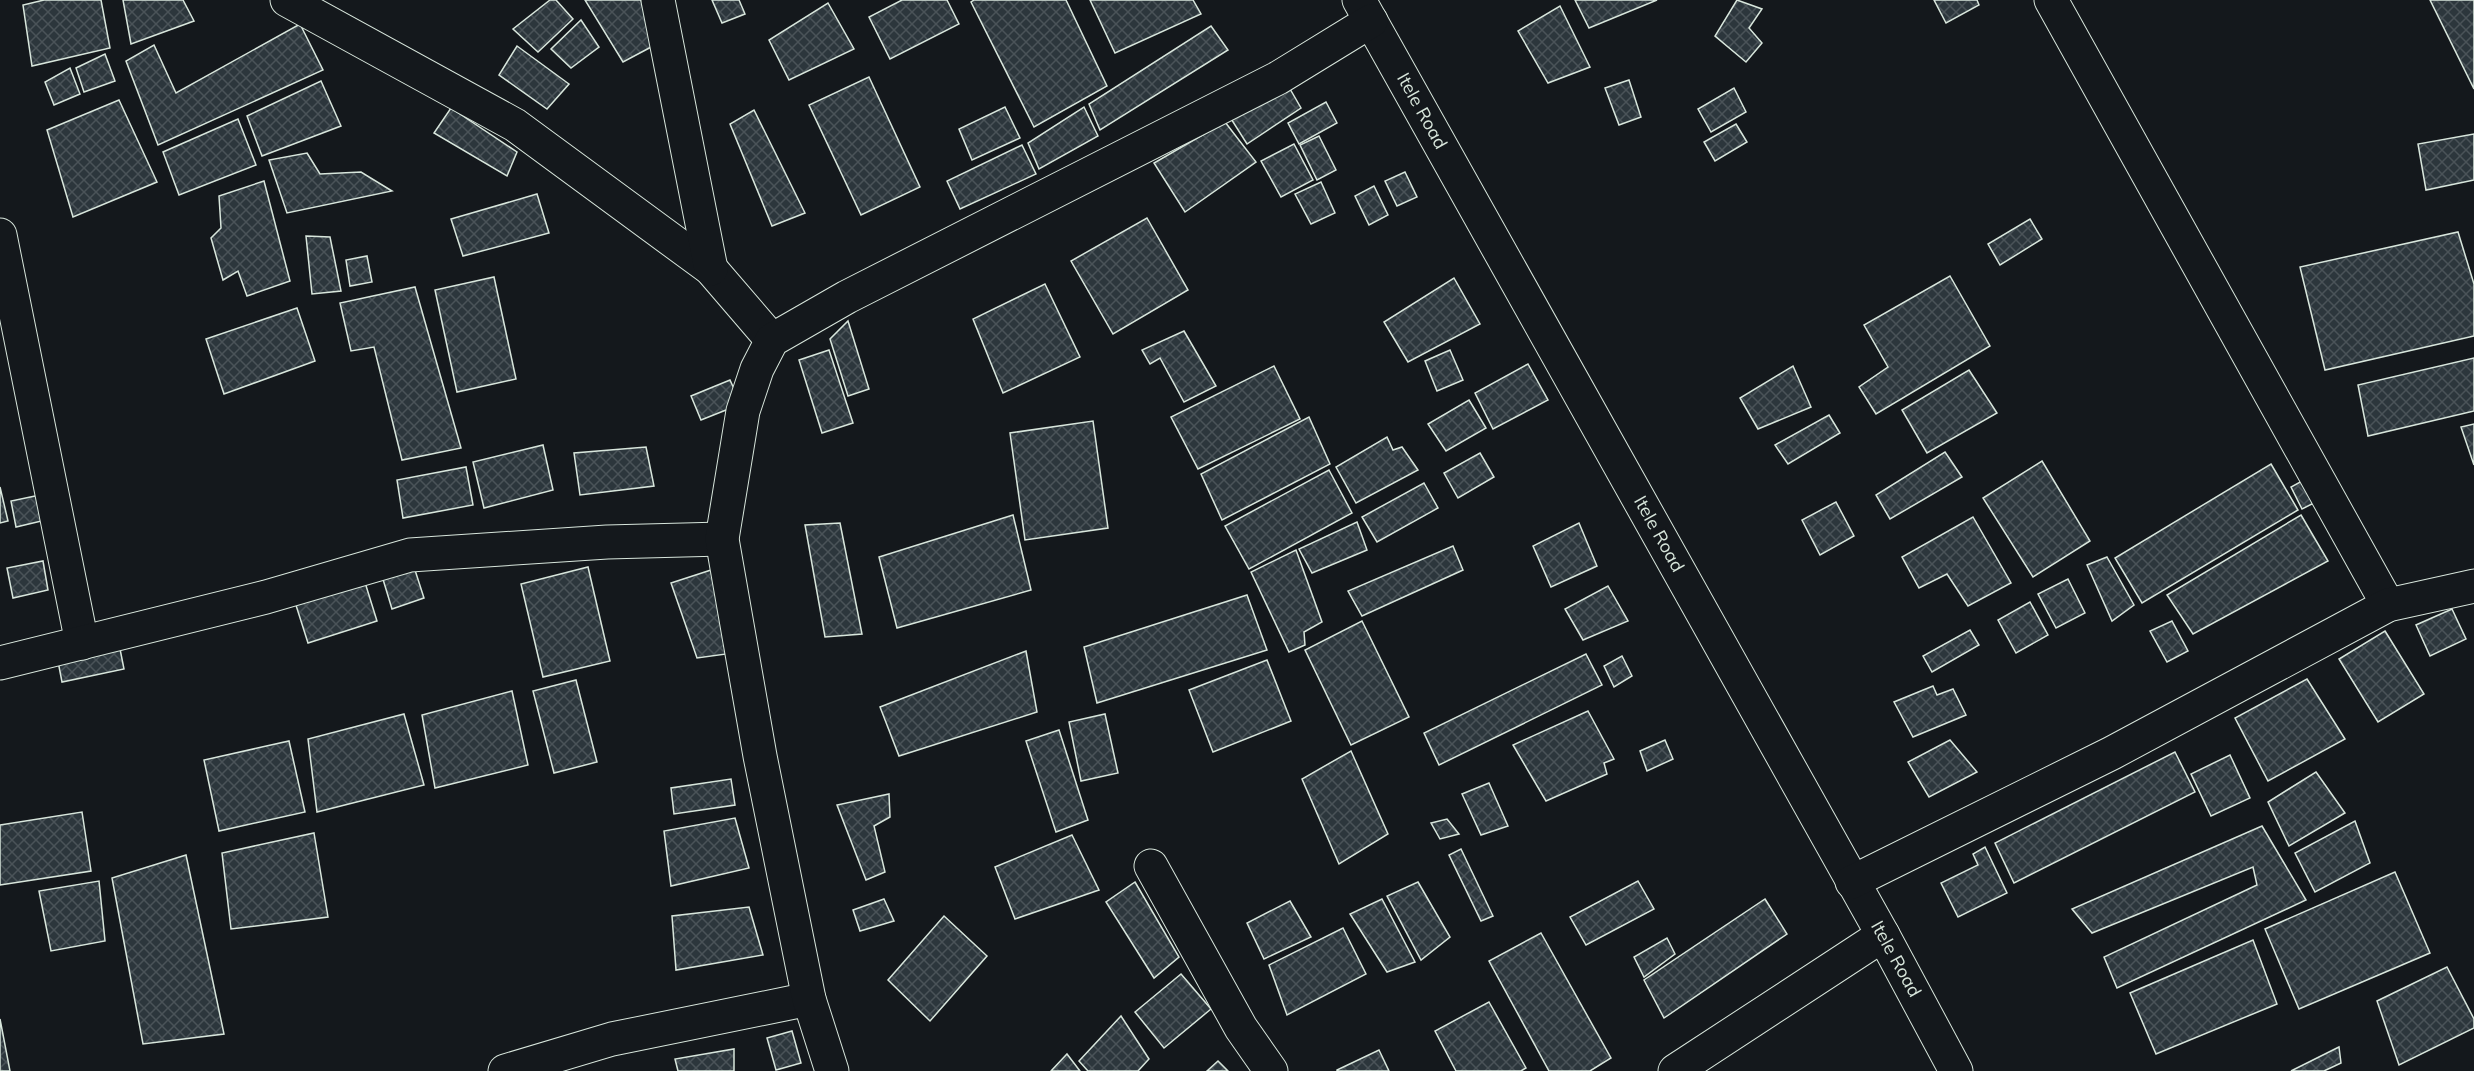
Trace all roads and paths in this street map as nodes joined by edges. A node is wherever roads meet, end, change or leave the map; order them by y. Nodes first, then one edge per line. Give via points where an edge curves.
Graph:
1 (287, 0) edge
2 (658, 0) edge
3 (2051, 0) edge
4 (1365, 10) edge
5 (0, 235) edge
6 (711, 269) junction
7 (772, 340) junction
8 (722, 539) junction
9 (2474, 586) edge
10 (2388, 605) junction
11 (82, 643) junction
12 (0, 663) edge
13 (1151, 866) dead end
14 (1852, 882) junction
15 (1883, 935) junction
16 (809, 999) junction
17 (833, 1068) edge
18 (505, 1071) edge
19 (1271, 1071) edge
20 (1675, 1071) edge
21 (1956, 1071) edge

1 - 6 street via 515,125
2 - 6 street
3 - 10 street
4 - 7 street via 1278,78 847,297
4 - 14 street, Itele Road
5 - 11 street
6 - 7 street
7 - 8 street via 743,411
8 - 11 street via 410,555 266,597
8 - 16 street
9 - 10 street
10 - 14 street via 2112,753
11 - 12 street
13 - 19 street via 1241,1028
14 - 15 street, Itele Road
15 - 20 street
15 - 21 street, Itele Road
16 - 17 street
16 - 18 street via 612,1039

